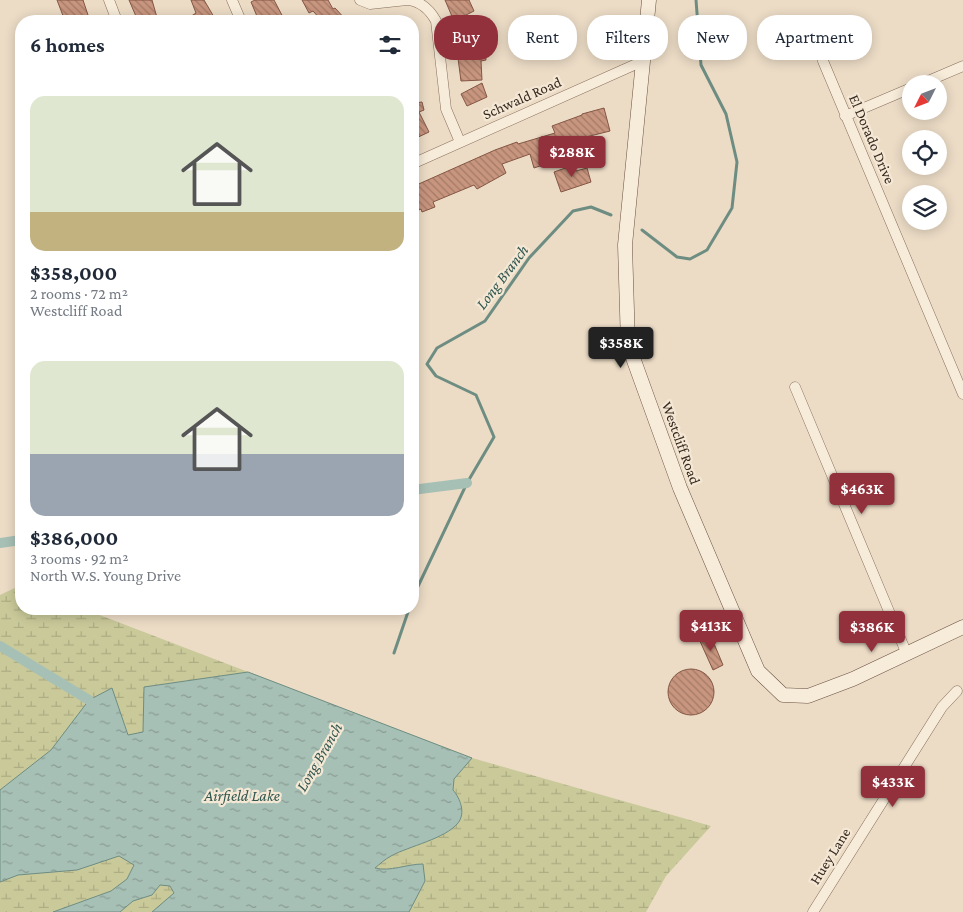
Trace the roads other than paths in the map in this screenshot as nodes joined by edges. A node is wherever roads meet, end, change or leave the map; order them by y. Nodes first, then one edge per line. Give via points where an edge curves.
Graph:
1 (109, 0) edge
2 (232, 0) edge
3 (360, 0) edge
4 (408, 0) edge
5 (649, 0) edge
6 (115, 15) edge
7 (238, 15) edge
8 (648, 15) edge
9 (643, 60) joint
10 (823, 61) dead end
11 (963, 66) edge
12 (942, 75) edge
13 (902, 92) edge
14 (845, 116) junction
15 (460, 142) junction
16 (419, 161) edge
17 (795, 387) dead end
18 (963, 394) edge
19 (963, 627) edge
20 (906, 652) junction
21 (957, 691) dead end
22 (813, 912) edge

1 - 6 street
2 - 7 street
3 - 4 street via 370,4
4 - 15 street via 423,5 436,21 446,109
5 - 8 street, Westcliff Road
9 - 15 street, Schwald Road
9 - 20 street, Westcliff Road via 625,245 628,344 680,488 758,671 784,696 808,696
10 - 14 street, El Dorado Drive
11 - 12 street
13 - 14 street
14 - 18 street, El Dorado Drive
15 - 16 street, Schwald Road
17 - 20 street
19 - 20 street
21 - 22 street, Huey Lane via 942,707

